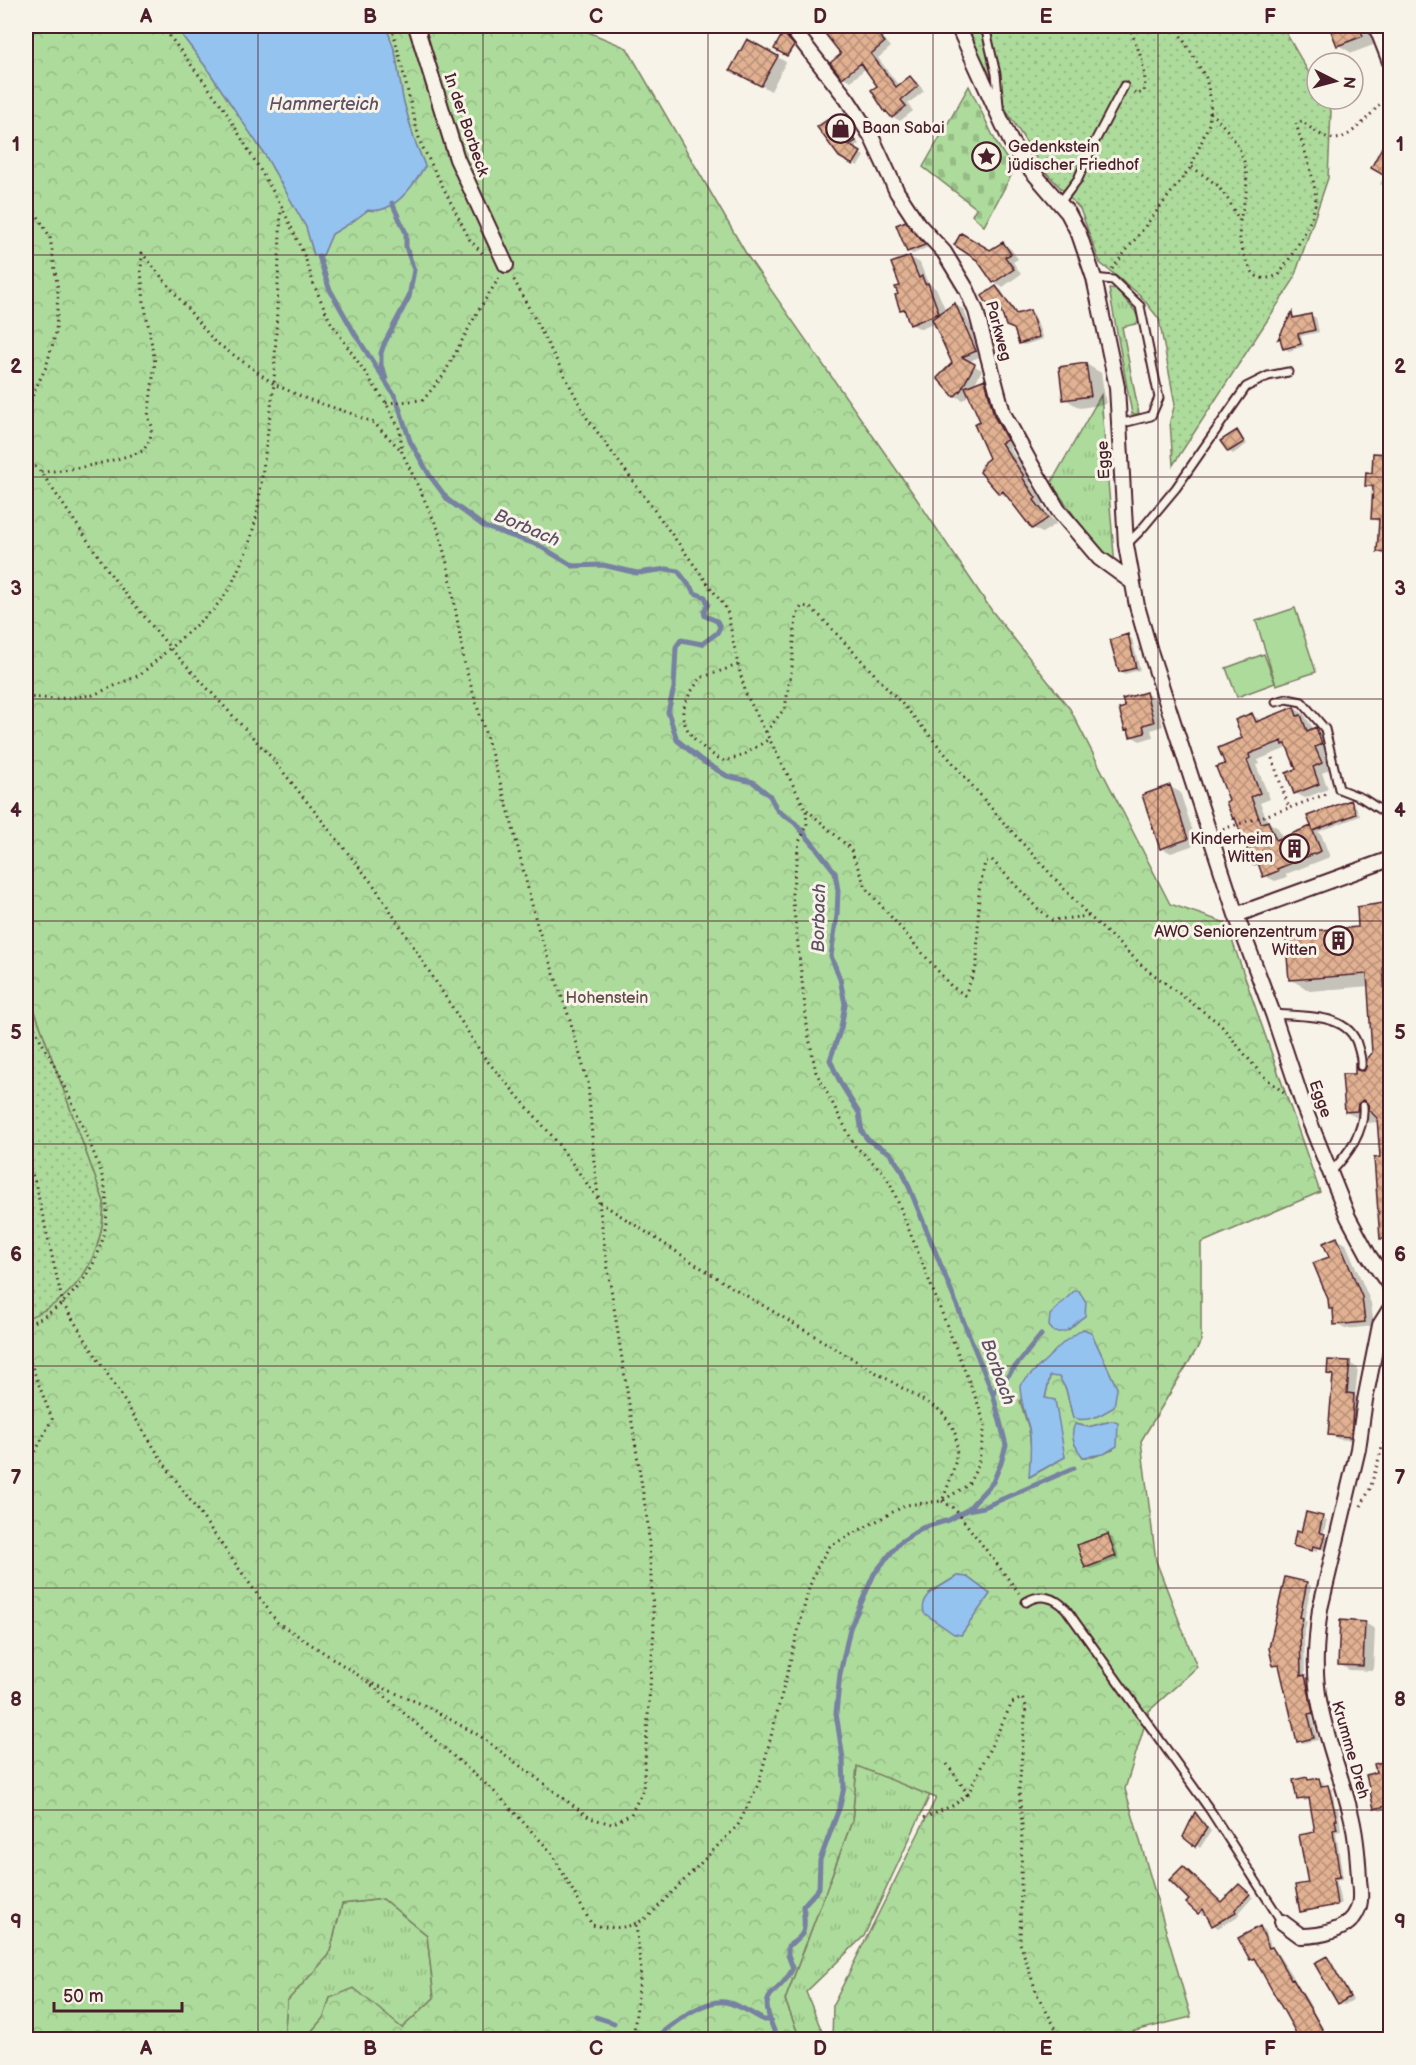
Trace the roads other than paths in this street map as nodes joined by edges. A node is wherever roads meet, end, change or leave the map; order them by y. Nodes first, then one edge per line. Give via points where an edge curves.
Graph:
1 (416, 26) edge
2 (790, 26) edge
3 (958, 26) edge
4 (984, 26) edge
5 (1376, 26) edge
6 (1390, 62) edge
7 (1124, 86) road end
8 (1000, 118) junction
9 (1059, 204) junction
10 (506, 265) road end
11 (1094, 278) junction
12 (1288, 372) dead end
13 (1119, 424) junction
14 (1126, 545) junction
15 (1132, 582) junction
16 (1276, 702) dead end
17 (1390, 816) edge
18 (1390, 859) edge
19 (1236, 915) junction
20 (1273, 1014) junction
21 (1361, 1066) dead end
22 (1363, 1106) dead end
23 (1331, 1172) junction
24 (1390, 1285) edge
25 (1390, 1309) edge
26 (1026, 1602) road end
27 (1282, 1922) joint

1 - 10 street, In der Borbeck via 457,159
2 - 15 street, Parkweg via 847,99 871,136 897,192 968,290 1003,413 1058,510 1099,558
3 - 8 street, Egge
4 - 8 lane via 996,74
5 - 6 street
7 - 9 lane via 1078,179
8 - 9 street, Egge via 1011,142
9 - 11 street, Egge via 1079,234
11 - 13 street, Egge via 1117,387
11 - 13 lane via 1113,280 1140,306 1158,398 1151,416
12 - 14 lane via 1246,387 1176,488
13 - 14 street, Egge
14 - 15 street, Egge
15 - 19 street, Egge via 1153,661
16 - 17 lane via 1302,702 1325,729 1339,789
18 - 19 street
19 - 20 street, Egge
20 - 21 lane via 1326,1019 1343,1025 1356,1040
20 - 23 street, Egge via 1305,1110
22 - 23 lane via 1358,1137
23 - 24 street, Egge via 1348,1217
25 - 27 street, Krumme Dreh via 1380,1325 1358,1449 1317,1630 1316,1683 1351,1813 1359,1868 1358,1911 1323,1935 1301,1936
26 - 27 lane, Krumme Dreh via 1034,1596 1048,1597 1066,1609 1210,1810

